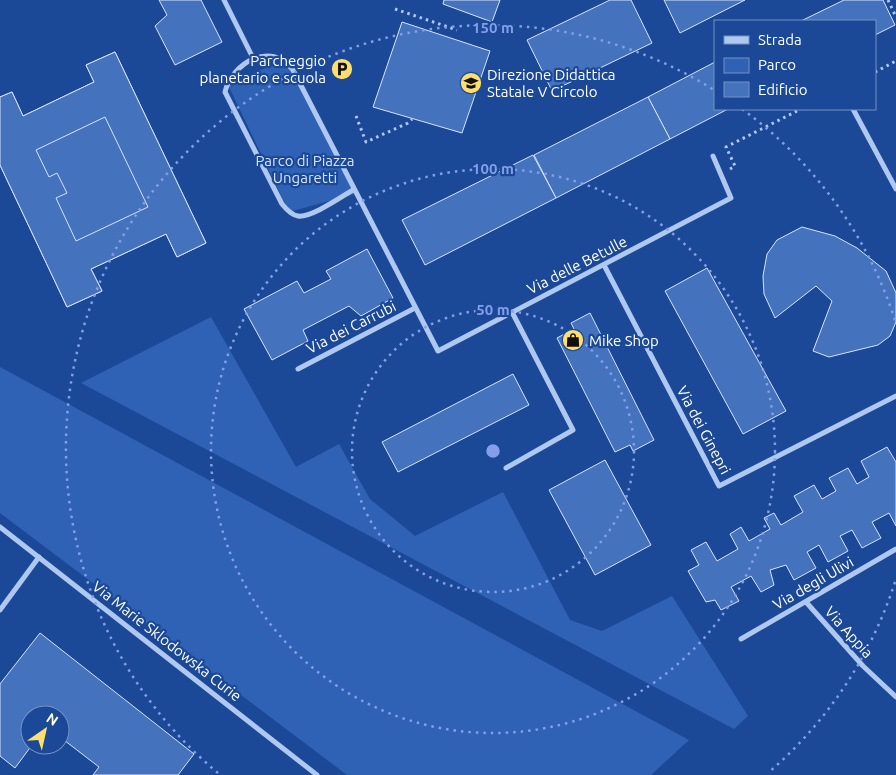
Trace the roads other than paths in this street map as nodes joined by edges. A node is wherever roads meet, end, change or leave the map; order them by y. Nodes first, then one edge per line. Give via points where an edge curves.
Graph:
1 (224, 0) edge
2 (253, 58) junction
3 (854, 110) edge
4 (713, 156) dead end
5 (896, 189) edge
6 (353, 190) junction
7 (604, 265) junction
8 (415, 308) junction
9 (512, 312) junction
10 (298, 369) dead end
11 (896, 396) edge
12 (506, 468) dead end
13 (0, 528) edge
14 (896, 549) edge
15 (39, 557) junction
16 (806, 602) junction
17 (0, 610) edge
18 (741, 639) dead end
19 (896, 697) edge
20 (318, 775) edge

1 - 2 street
2 - 6 street, Via delle Betulle via 272,55 286,60
2 - 6 street via 233,75 225,92 282,204 298,216 310,214
3 - 5 street
4 - 7 street, Via delle Betulle via 732,198
6 - 8 street, Via delle Betulle
7 - 9 street, Via delle Betulle
7 - 11 street, Via dei Ginepri via 718,486
8 - 9 street, Via delle Betulle via 438,351
8 - 10 street, Via dei Carrubi
9 - 12 street via 573,430
13 - 15 street, Via Marie Sklodowska Curie
14 - 16 street, Via degli Ulivi
15 - 17 street
15 - 20 street, Via Marie Sklodowska Curie
16 - 18 street, Via degli Ulivi
16 - 19 street, Via Appia via 862,666

